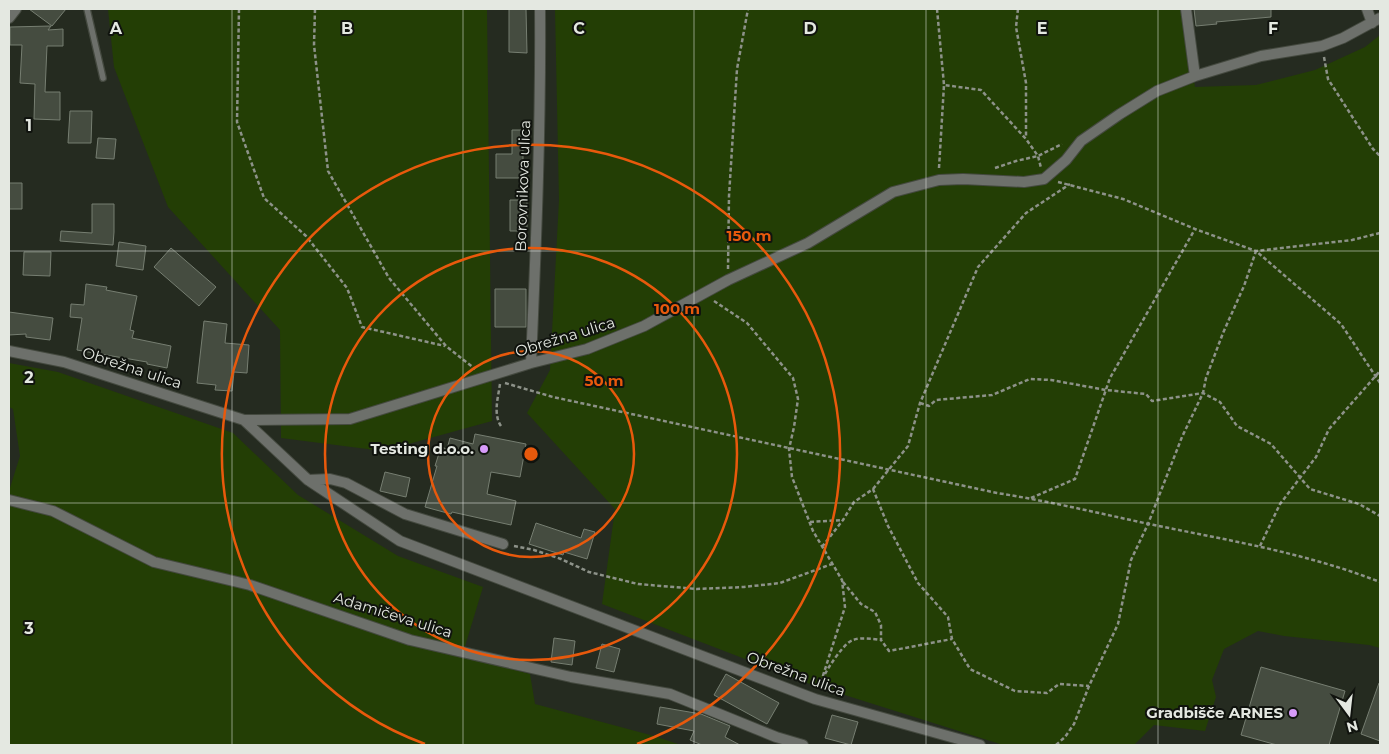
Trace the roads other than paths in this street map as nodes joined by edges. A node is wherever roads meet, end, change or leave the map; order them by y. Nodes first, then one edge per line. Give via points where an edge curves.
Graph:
1 (16, 9) edge
2 (87, 9) edge
3 (540, 9) edge
4 (1186, 9) edge
5 (1368, 9) edge
6 (9, 18) edge
7 (1376, 21) edge
8 (1195, 76) junction
9 (103, 78) dead end
10 (9, 351) edge
11 (531, 363) junction
12 (244, 420) junction
13 (308, 480) junction
14 (9, 500) edge
15 (503, 544) road end
16 (804, 745) edge
17 (980, 745) edge

1 - 6 street
2 - 9 lane
3 - 11 street, Borovnikova ulica
4 - 8 street
5 - 7 street
7 - 8 street via 1322,46 1261,56
8 - 11 street, Obrežna ulica via 1157,91 1080,141 1066,160 1044,179 1024,182 939,180 892,192 808,243 702,293 644,326 587,349
10 - 12 street, Obrežna ulica via 64,362
11 - 12 street, Obrežna ulica via 350,419
12 - 13 street, Obrežna ulica
13 - 15 street via 330,479 346,483 405,514
13 - 17 street, Obrežna ulica via 400,541 815,699
14 - 16 street, Adamičeva ulica via 53,511 154,562 250,585 410,640 571,677 670,694

